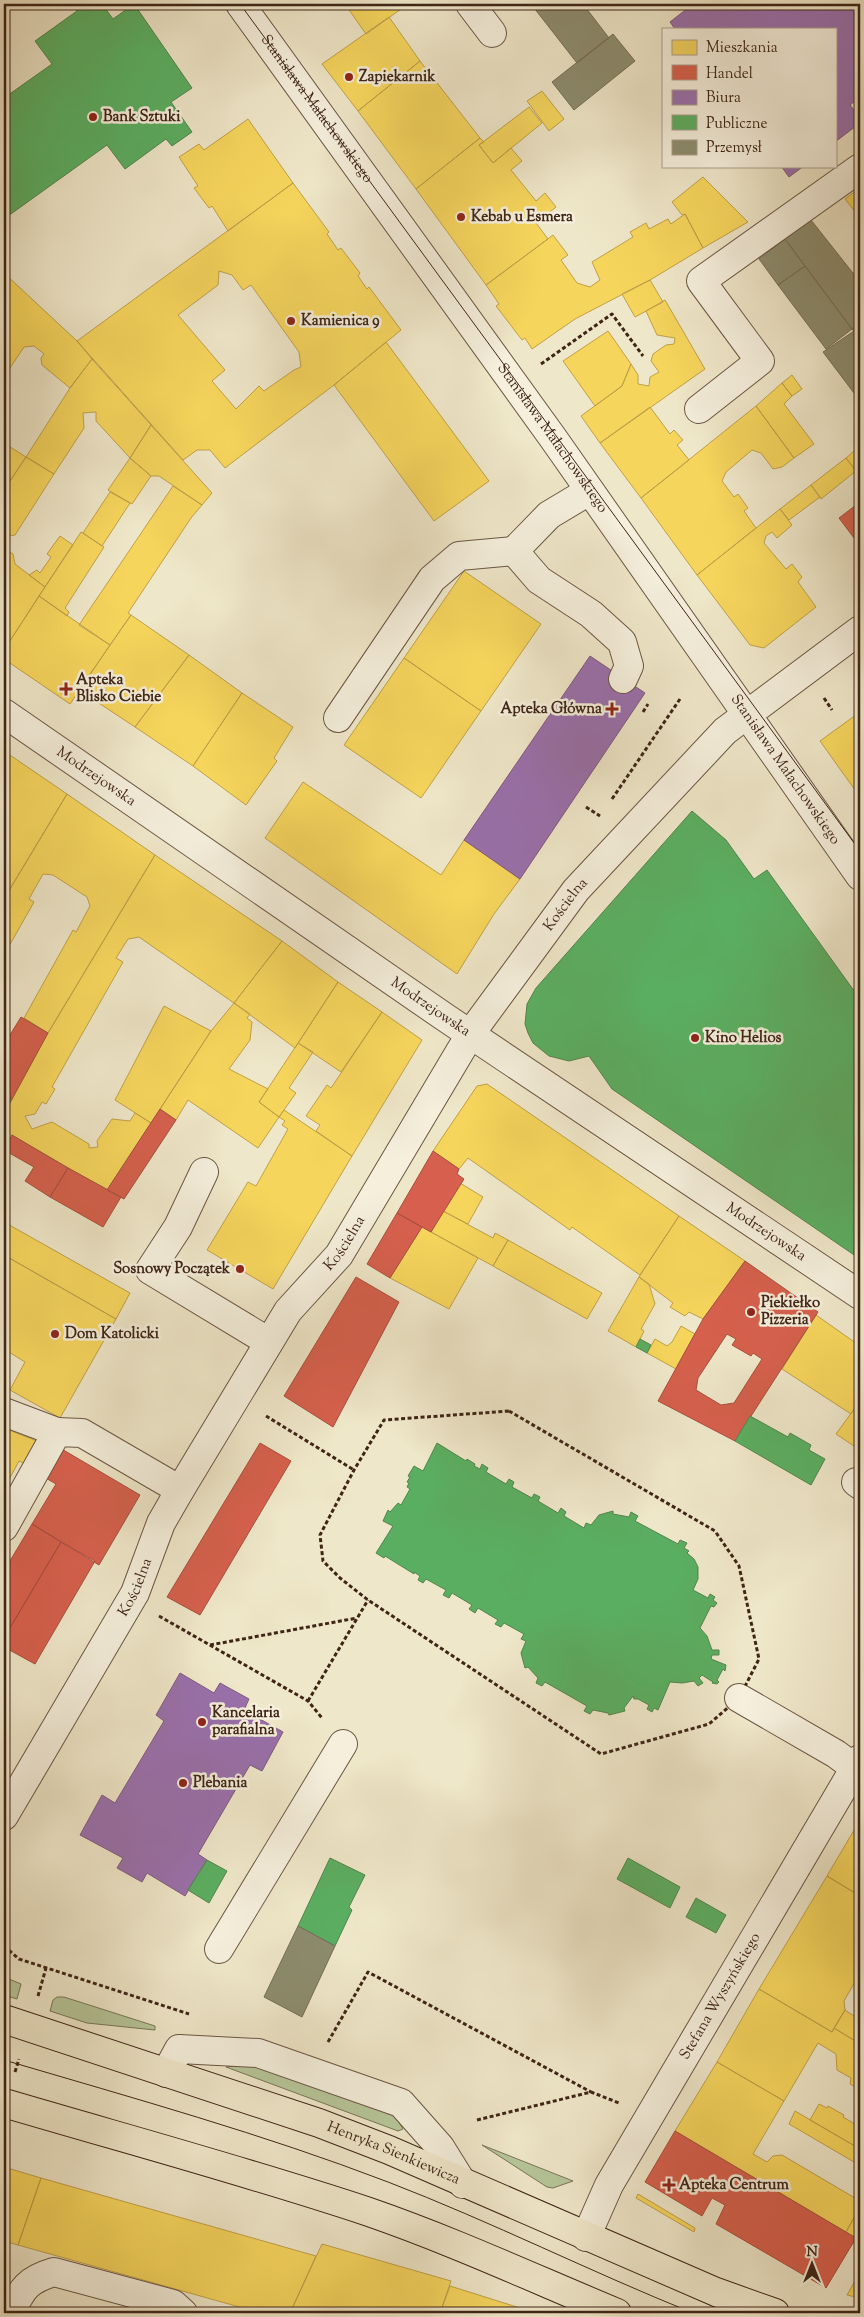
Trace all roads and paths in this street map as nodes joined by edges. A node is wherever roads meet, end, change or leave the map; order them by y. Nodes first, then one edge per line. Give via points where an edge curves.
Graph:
1 (240, 4) edge
2 (470, 4) edge
3 (492, 33) dead end
4 (860, 168) edge
5 (643, 356) dead end
6 (537, 367) dead end
7 (699, 409) dead end
8 (589, 491) junction
9 (514, 551) junction
10 (860, 630) edge
11 (623, 679) dead end
12 (680, 699) dead end
13 (4, 713) edge
14 (747, 714) junction
15 (338, 718) dead end
16 (611, 800) dead end
17 (586, 807) dead end
18 (605, 808) dead end
19 (860, 876) edge
20 (470, 1033) junction
21 (204, 1172) dead end
22 (860, 1295) edge
23 (269, 1342) junction
24 (4, 1412) edge
25 (265, 1415) dead end
26 (57, 1432) junction
27 (354, 1470) junction
28 (180, 1490) junction
29 (4, 1527) edge
30 (368, 1600) junction
31 (155, 1614) dead end
32 (357, 1618) junction
33 (210, 1645) junction
34 (739, 1698) junction
35 (308, 1701) junction
36 (343, 1744) joint
37 (858, 1764) edge
38 (4, 1816) edge
39 (4, 1946) edge
40 (219, 1949) dead end
41 (192, 2014) dead end
42 (4, 2019) edge
43 (326, 2045) dead end
44 (172, 2061) junction
45 (591, 2092) junction
46 (4, 2103) edge
47 (627, 2106) dead end
48 (478, 2120) dead end
49 (463, 2184) junction
50 (586, 2237) junction
51 (578, 2306) edge
52 (10, 2313) edge
53 (183, 2313) edge
54 (617, 2313) edge
55 (775, 2313) edge

1 - 8 street, Stanisława Małachowskiego
2 - 3 street
4 - 7 street via 700,281 760,361
5 - 6 path via 612,314
8 - 9 street via 550,515
8 - 14 street, Stanisława Małachowskiego
9 - 11 street via 539,580 591,614 622,642 629,666
9 - 15 street via 459,556 432,578
10 - 14 street, Kościelna
12 - 16 path
13 - 20 street, Modrzejowska
14 - 19 street, Stanisława Małachowskiego
14 - 20 street, Kościelna via 725,730 576,890
17 - 18 path via 600,816
20 - 22 street, Modrzejowska
20 - 23 street, Kościelna via 339,1255 288,1311
21 - 23 street via 178,1227 150,1270
23 - 28 street, Kościelna
24 - 26 street
25 - 27 path
26 - 28 street via 82,1433
26 - 29 street
27 - 30 path via 320,1535 323,1561
27 - 34 path via 384,1420 509,1411 715,1531 739,1566 759,1659
28 - 38 street, Kościelna via 162,1522 135,1593
30 - 32 path
30 - 34 path via 601,1754 709,1724
31 - 33 path
32 - 33 path
32 - 35 path
33 - 35 path
34 - 37 street
35 - 36 path
36 - 40 street
37 - 50 street, Stefana Wyszyńskiego via 609,2185
39 - 41 path via 19,1959
42 - 44 main road, Henryka Sienkiewicza
43 - 45 path via 368,1972
44 - 49 main road, Henryka Sienkiewicza via 390,2150
44 - 49 street via 258,2053 401,2103 440,2147
45 - 47 path
45 - 48 path
46 - 51 main road via 269,2180 370,2213 441,2240
49 - 50 main road, Henryka Sienkiewicza
50 - 55 main road, Henryka Sienkiewicza via 716,2292
51 - 54 main road
52 - 53 street via 21,2292 35,2278 54,2272 173,2304

